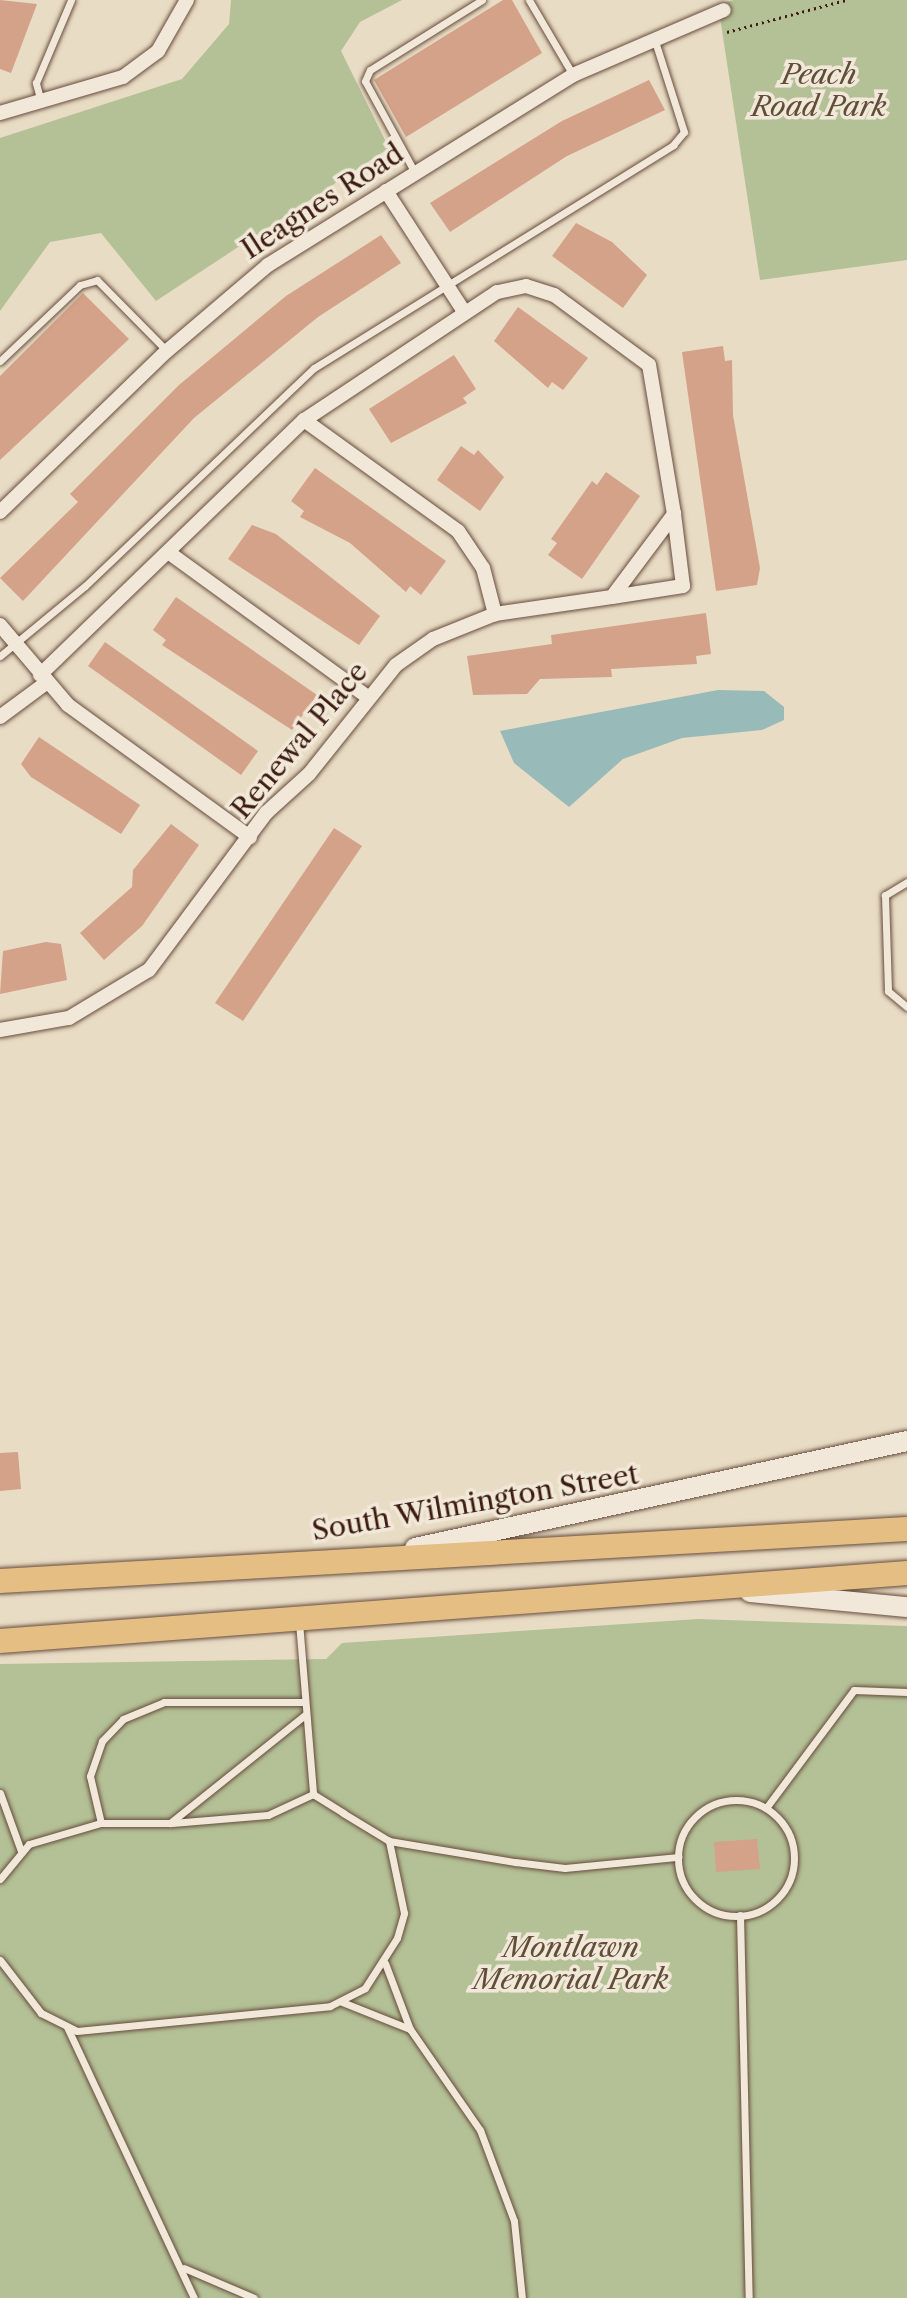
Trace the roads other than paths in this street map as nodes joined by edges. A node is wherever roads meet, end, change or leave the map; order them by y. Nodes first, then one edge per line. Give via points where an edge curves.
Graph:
1 (71, 0) edge
2 (187, 0) edge
3 (482, 0) edge
4 (529, 0) edge
5 (724, 10) dead end
6 (653, 37) junction
7 (573, 75) junction
8 (41, 103) junction
9 (0, 113) edge
10 (414, 171) junction
11 (386, 191) junction
12 (446, 280) junction
13 (463, 310) junction
14 (167, 351) junction
15 (0, 361) edge
16 (304, 420) junction
17 (0, 512) edge
18 (674, 514) junction
19 (168, 552) junction
20 (612, 597) junction
21 (495, 614) junction
22 (0, 625) edge
23 (15, 644) junction
24 (0, 656) edge
25 (43, 679) junction
26 (365, 695) junction
27 (0, 717) edge
28 (250, 837) junction
29 (907, 882) edge
30 (907, 1007) edge
31 (0, 1030) edge
32 (907, 1441) edge
33 (907, 1529) edge
34 (350, 1561) junction
35 (907, 1573) edge
36 (0, 1581) edge
37 (690, 1587) junction
38 (907, 1607) edge
39 (298, 1620) junction
40 (0, 1641) edge
41 (907, 1692) edge
42 (305, 1702) junction
43 (306, 1714) junction
44 (0, 1793) edge
45 (313, 1794) junction
46 (766, 1808) junction
47 (101, 1823) junction
48 (170, 1823) junction
49 (389, 1841) junction
50 (21, 1851) junction
51 (678, 1857) junction
52 (0, 1879) edge
53 (740, 1915) junction
54 (0, 1960) edge
55 (385, 1963) junction
56 (342, 2002) junction
57 (67, 2027) junction
58 (410, 2029) junction
59 (184, 2268) junction
60 (194, 2298) edge
61 (254, 2298) edge
62 (522, 2298) edge
63 (749, 2298) edge

1 - 8 lane via 36,83
2 - 8 street via 167,39 142,65
3 - 10 lane via 365,81
4 - 7 lane
5 - 6 street, Ileagnes Road
6 - 7 street, Ileagnes Road
6 - 12 lane via 684,132 673,145
7 - 10 street, Ileagnes Road
8 - 9 street
10 - 11 street, Ileagnes Road
11 - 12 street
11 - 14 street, Ileagnes Road via 268,265
12 - 13 street
12 - 23 lane via 272,401 85,586
13 - 16 street
13 - 18 street via 512,286 536,287 649,365
14 - 15 lane via 97,280 80,285
14 - 17 street, Ileagnes Road
16 - 19 street
16 - 21 street via 458,531 483,568
18 - 20 street
18 - 20 street, Renewal Place via 683,586
19 - 25 street
19 - 26 street
20 - 21 street, Renewal Place
21 - 26 street, Renewal Place via 433,639
22 - 23 street
23 - 24 lane
23 - 25 street
25 - 27 street
25 - 28 street
26 - 28 street, Renewal Place via 309,774
28 - 31 street, Renewal Place via 169,949 121,993 37,1028
29 - 30 lane via 885,895 888,991
32 - 34 main road, South Wilmington Street
33 - 34 highway
34 - 36 highway, South Wilmington Street
35 - 37 highway
37 - 38 main road
37 - 39 highway
39 - 40 highway
39 - 42 lane
41 - 46 lane via 854,1690
42 - 43 lane
42 - 47 lane via 164,1702 123,1719 102,1741 90,1776
43 - 45 lane
43 - 48 lane
44 - 50 lane
45 - 48 lane via 268,1815
45 - 49 lane
46 - 51 lane via 749,1800 712,1803 685,1828
46 - 53 lane via 790,1836 792,1874 769,1906
47 - 48 lane
47 - 50 lane
49 - 51 lane via 565,1868
49 - 55 lane via 404,1913
50 - 52 lane
51 - 53 lane via 695,1900
53 - 63 lane
54 - 57 lane via 41,2013
55 - 56 lane
55 - 58 lane
56 - 57 lane
56 - 58 lane
57 - 59 lane
58 - 62 lane via 495,2162 514,2221
59 - 60 lane
59 - 61 lane

